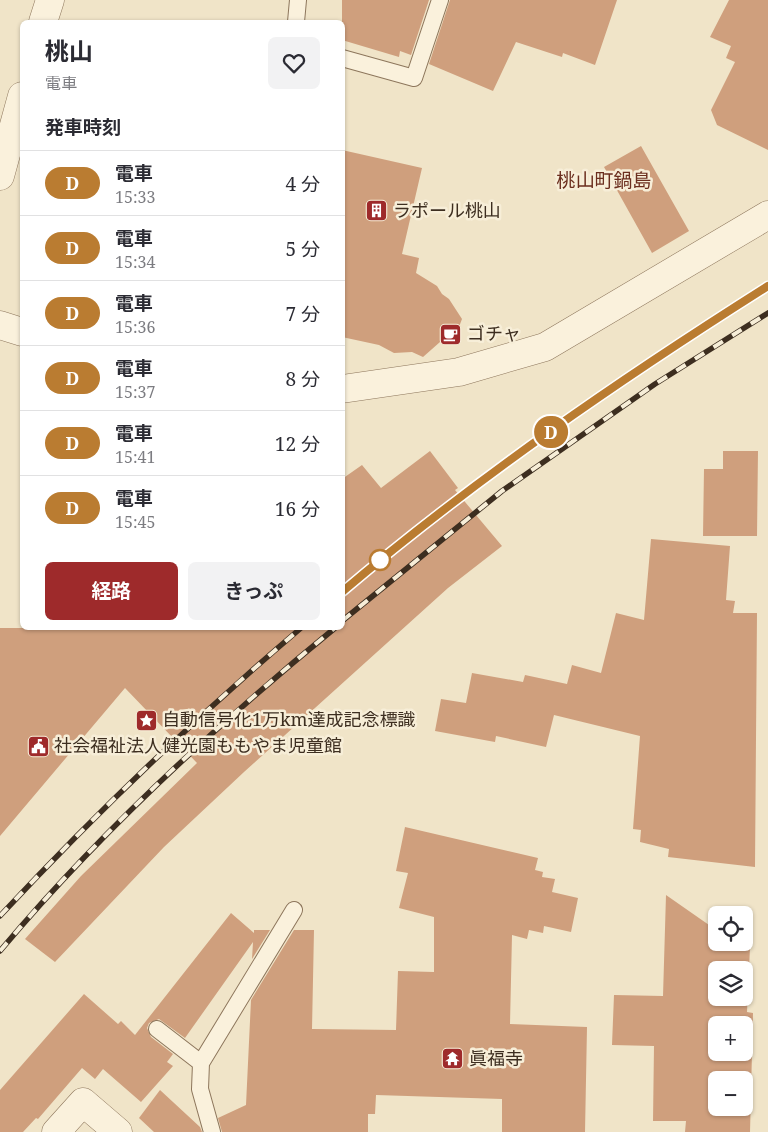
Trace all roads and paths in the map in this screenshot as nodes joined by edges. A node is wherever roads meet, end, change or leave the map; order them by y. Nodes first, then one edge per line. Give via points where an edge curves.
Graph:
1 (50, 0) edge
2 (298, 0) edge
3 (440, 0) edge
4 (44, 20) edge
5 (296, 20) edge
6 (345, 59) edge
7 (13, 109) edge
8 (0, 176) edge
9 (768, 215) edge
10 (0, 325) edge
11 (20, 331) edge
12 (345, 389) edge
13 (294, 910) dead end
14 (157, 1029) dead end
15 (201, 1063) junction
16 (56, 1132) edge
17 (118, 1132) edge
18 (212, 1132) edge

1 - 4 street
2 - 5 lane
3 - 6 lane via 414,78
7 - 8 street
9 - 12 street via 545,347 459,372
10 - 11 street
13 - 15 lane
14 - 15 lane
15 - 18 lane via 200,1089
16 - 17 street via 82,1102

